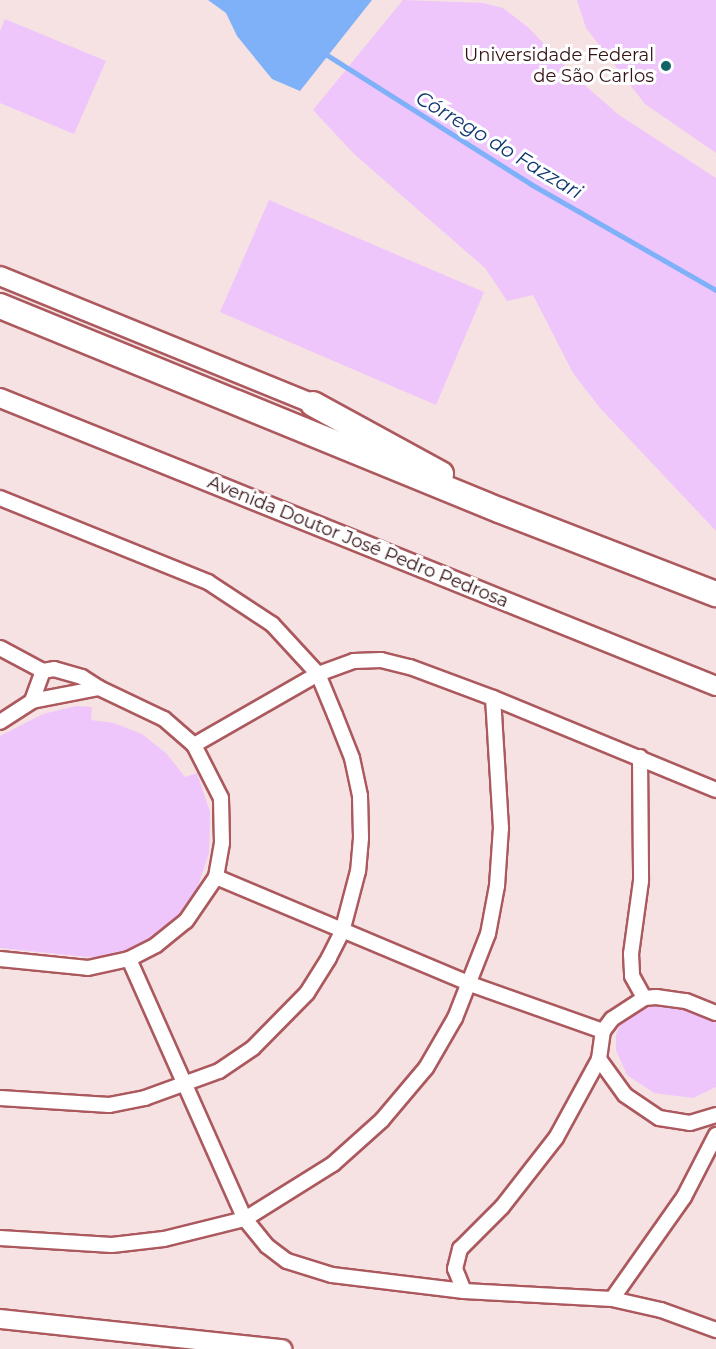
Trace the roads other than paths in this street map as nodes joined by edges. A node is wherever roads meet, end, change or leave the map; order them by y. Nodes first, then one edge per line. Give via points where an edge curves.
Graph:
1 (0, 276) edge
2 (0, 306) edge
3 (0, 322) edge
4 (0, 398) edge
5 (313, 404) joint
6 (0, 498) edge
7 (499, 510) junction
8 (714, 606) edge
9 (0, 648) edge
10 (43, 671) junction
11 (318, 674) junction
12 (716, 686) edge
13 (99, 688) junction
14 (493, 698) junction
15 (32, 701) junction
16 (0, 722) edge
17 (194, 745) junction
18 (640, 757) junction
19 (716, 790) edge
20 (216, 877) junction
21 (342, 932) junction
22 (0, 959) edge
23 (129, 959) junction
24 (470, 984) junction
25 (644, 998) junction
26 (716, 1013) edge
27 (603, 1031) junction
28 (599, 1059) junction
29 (182, 1085) junction
30 (0, 1098) edge
31 (716, 1115) edge
32 (716, 1135) edge
33 (245, 1219) junction
34 (0, 1238) edge
35 (464, 1291) junction
36 (612, 1299) junction
37 (0, 1319) edge
38 (716, 1330) edge
39 (282, 1349) edge

1 - 5 street
2 - 7 highway
3 - 8 highway via 455,509
4 - 12 street, Avenida Doutor José Pedro Pedrosa
5 - 7 highway via 398,447
6 - 11 street via 208,582 272,624
7 - 8 highway
9 - 10 street
10 - 13 street via 70,672
10 - 15 street
11 - 14 street via 354,661 381,660
11 - 17 street
11 - 21 street via 352,758 360,796 358,871
13 - 15 street
13 - 17 street via 164,719
14 - 18 street
14 - 24 street via 501,828 497,886 488,934
15 - 16 street
17 - 20 street via 221,798 222,843
18 - 19 street
18 - 25 street via 641,881 631,954 632,976
20 - 21 street
20 - 23 street via 186,921 156,945
21 - 24 street
21 - 29 street via 307,993 282,1023 219,1071
22 - 23 street via 88,968
23 - 29 street
24 - 27 street
24 - 33 street via 426,1068 382,1120 333,1164
25 - 26 street via 670,998
25 - 27 street via 612,1018
27 - 28 street
28 - 31 street via 625,1095 660,1118 690,1123
28 - 35 street via 574,1109 532,1171 459,1249 456,1269
29 - 30 street via 109,1105
29 - 33 street
32 - 36 street via 684,1197
33 - 34 street via 164,1239 112,1245
33 - 35 street via 267,1246 308,1270
35 - 36 street
36 - 38 street via 661,1310
37 - 39 street

